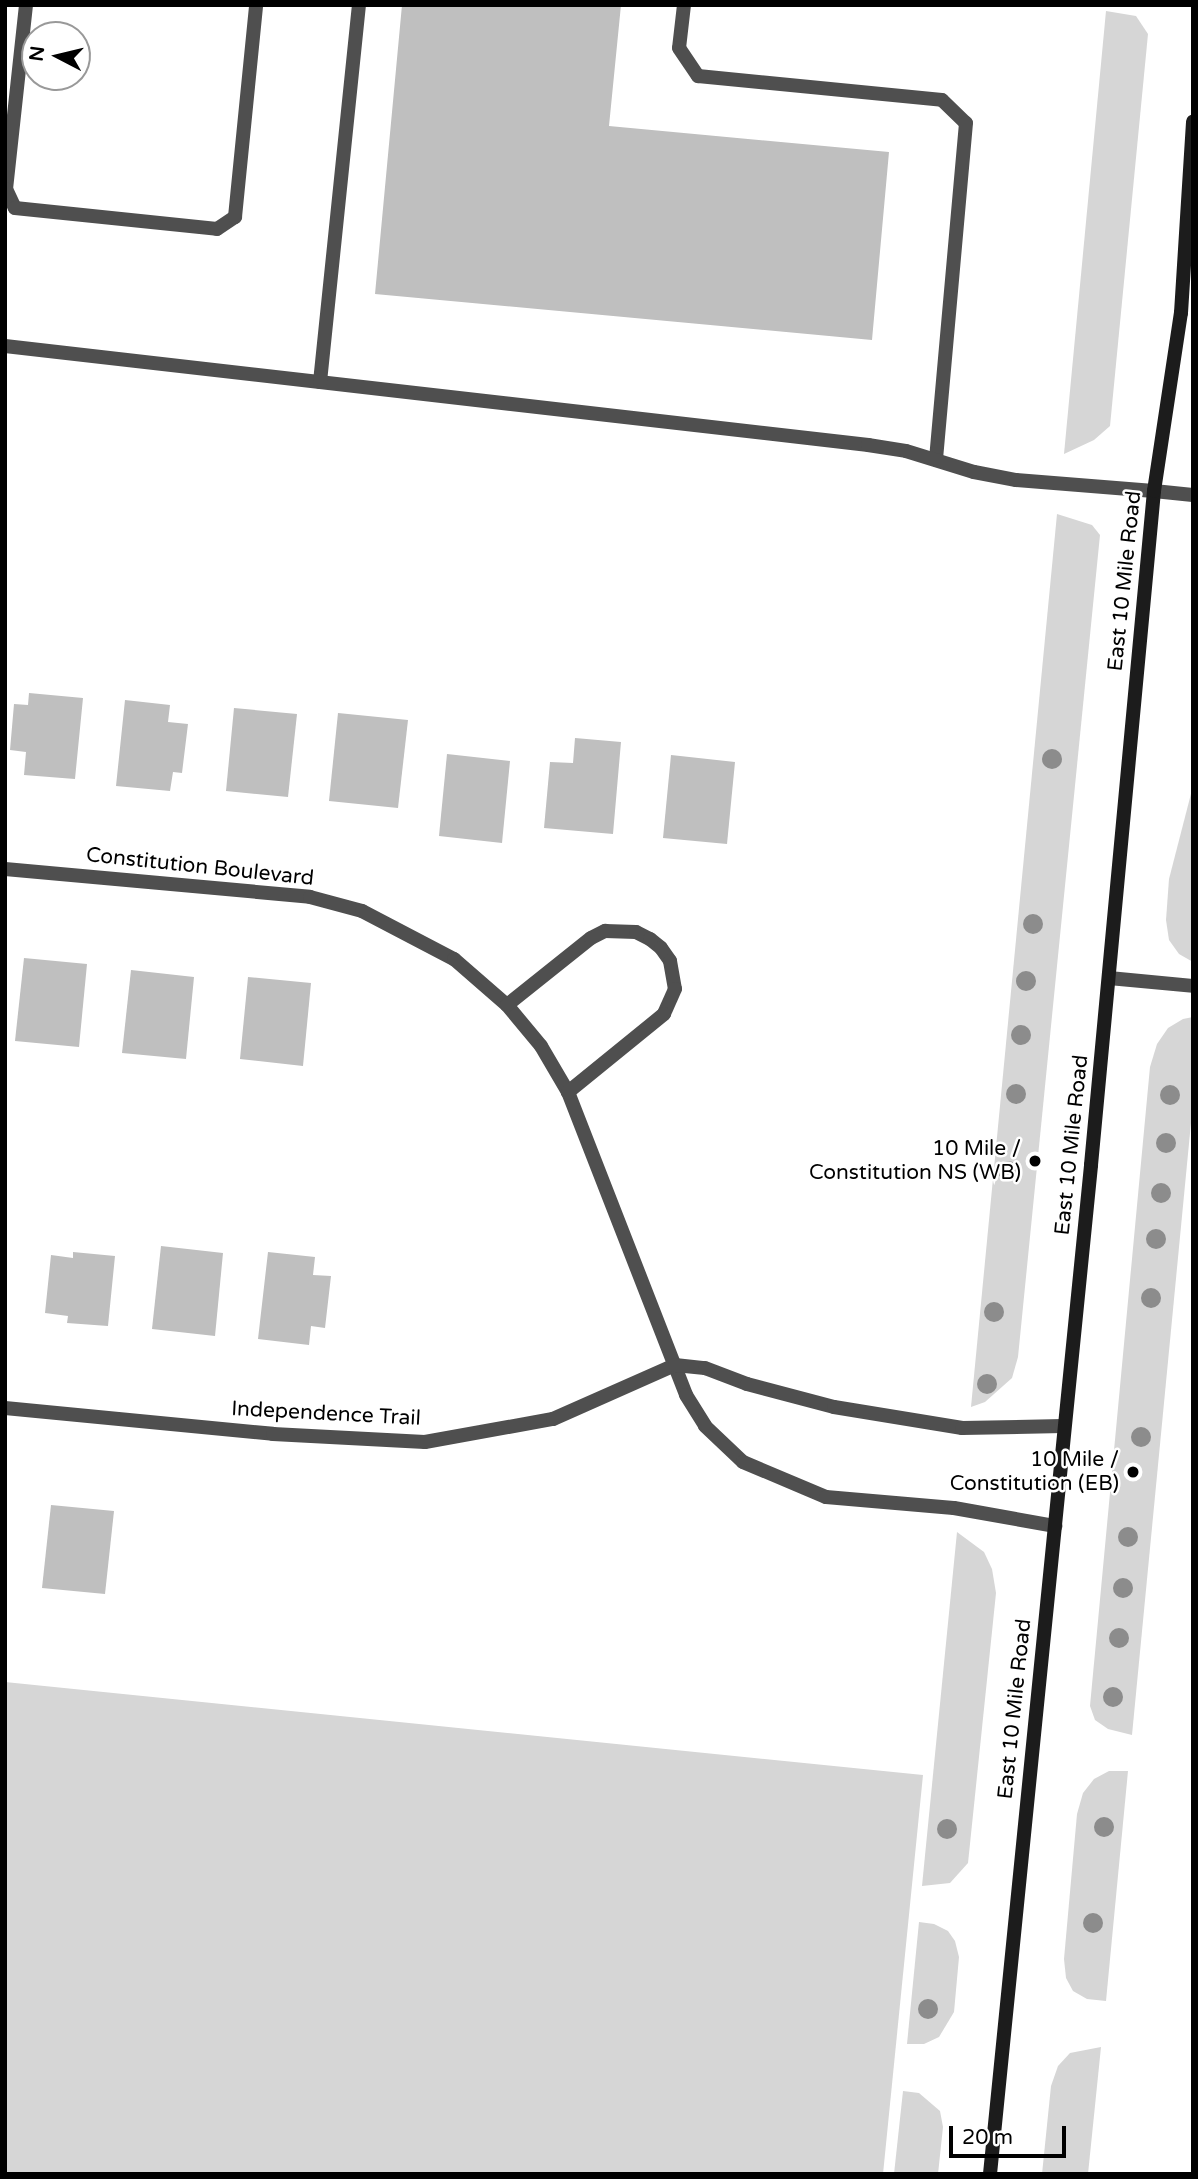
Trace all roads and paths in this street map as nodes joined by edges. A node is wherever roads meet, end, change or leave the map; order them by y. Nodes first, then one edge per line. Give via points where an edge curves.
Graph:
1 (26, 5) edge
2 (256, 5) edge
3 (359, 5) edge
4 (684, 5) edge
5 (1193, 121) edge
6 (5, 346) edge
7 (320, 382) junction
8 (936, 460) junction
9 (1154, 492) junction
10 (1193, 495) edge
11 (5, 869) edge
12 (1108, 978) junction
13 (1193, 986) edge
14 (507, 1005) junction
15 (568, 1092) junction
16 (675, 1365) junction
17 (5, 1408) edge
18 (1063, 1426) junction
19 (1055, 1526) junction
20 (990, 2174) edge

1 - 2 street via 6,189 15,208 217,229 235,217
3 - 7 street
4 - 8 street via 679,48 698,76 942,100 966,123
5 - 9 main road, East 10 Mile Road via 1181,313
6 - 7 street
7 - 8 street via 867,444
8 - 9 street via 1016,480
9 - 10 street
9 - 12 main road, East 10 Mile Road
11 - 14 street, Constitution Boulevard via 310,897 362,911 454,958
12 - 13 street
12 - 18 main road, East 10 Mile Road
14 - 15 street, Constitution Boulevard via 541,1046
14 - 15 street via 605,931 636,933 661,948 670,961 675,989 664,1014
15 - 16 street, Constitution Boulevard
16 - 17 street, Independence Trail via 553,1419 425,1442 273,1434
16 - 18 street via 705,1368 834,1407 962,1428
16 - 19 street, Constitution Boulevard via 705,1426 743,1462 826,1497 954,1507
18 - 19 main road, East 10 Mile Road
19 - 20 main road, East 10 Mile Road

